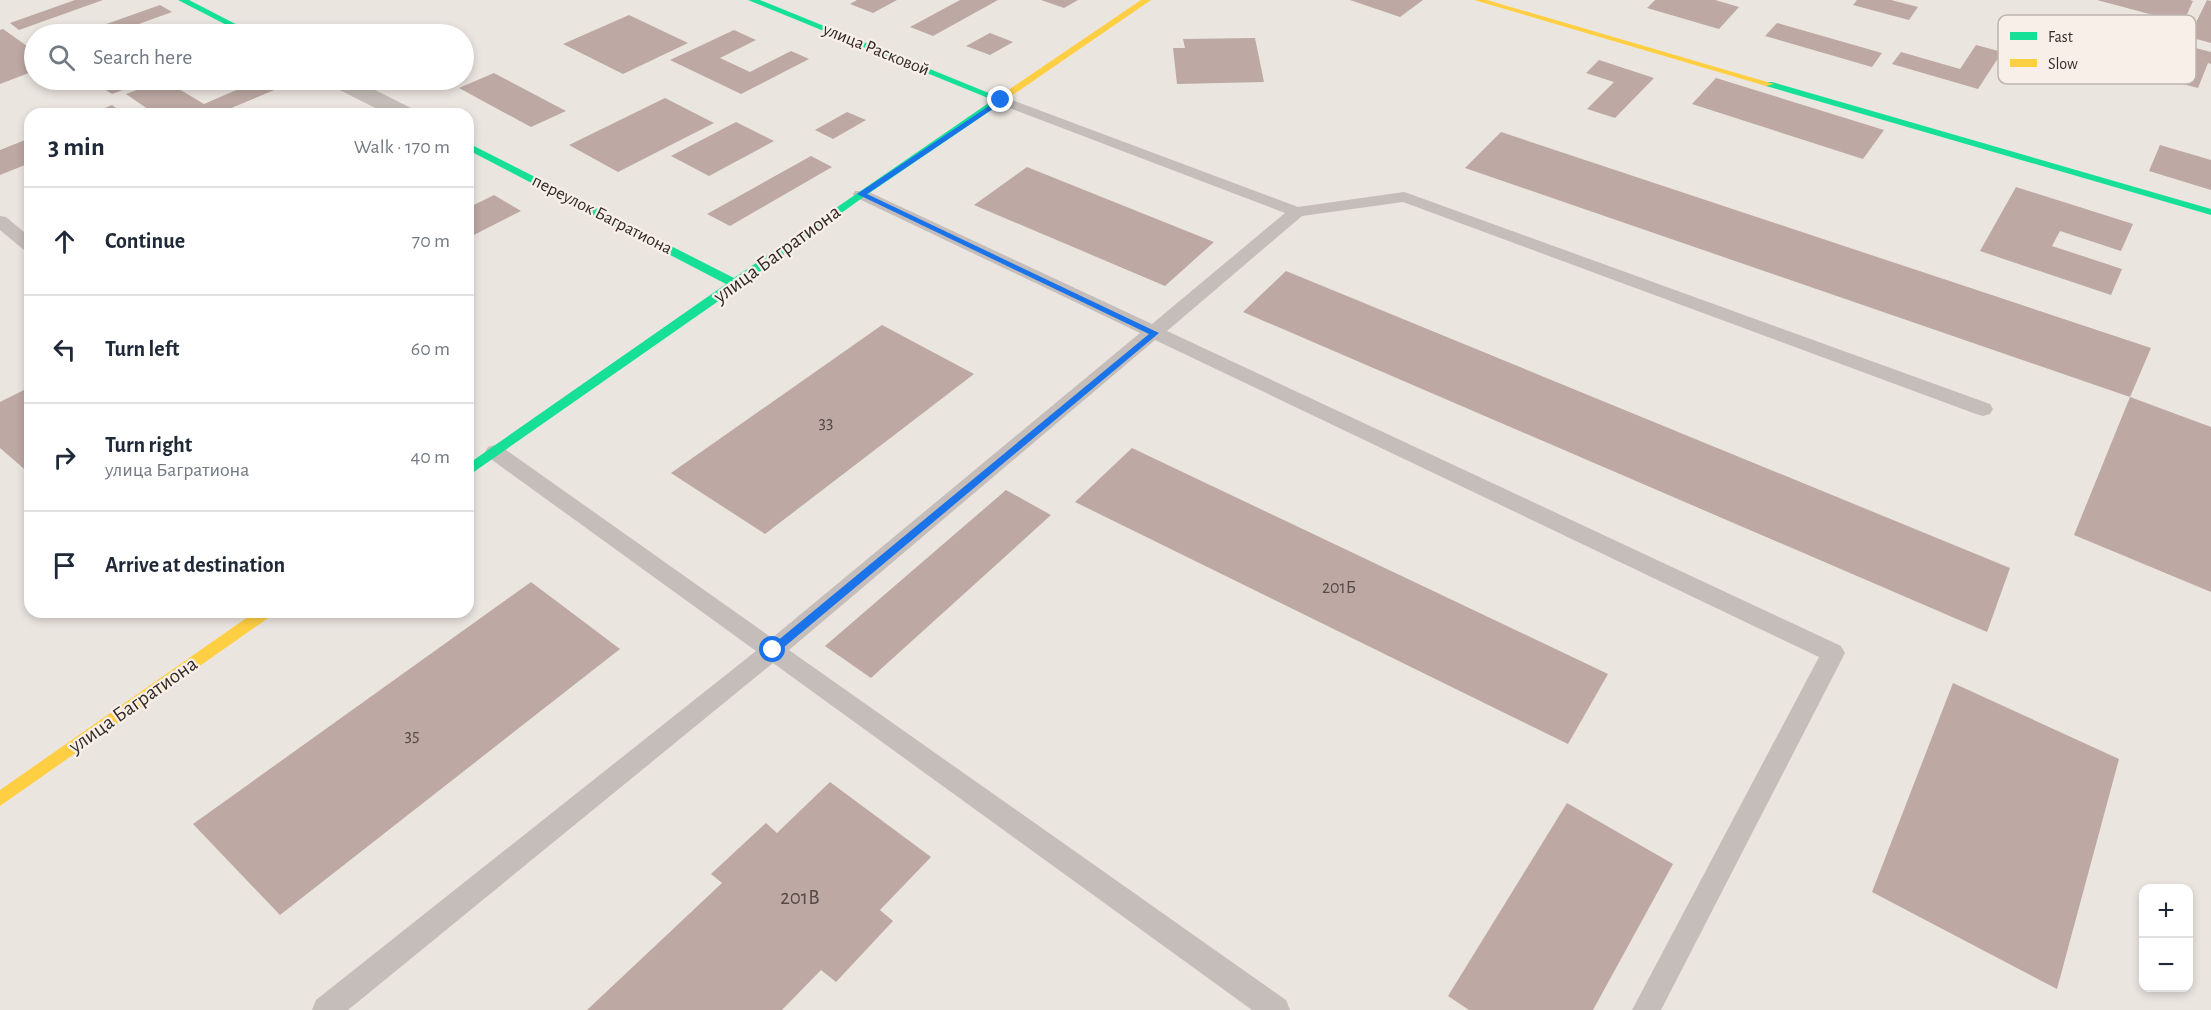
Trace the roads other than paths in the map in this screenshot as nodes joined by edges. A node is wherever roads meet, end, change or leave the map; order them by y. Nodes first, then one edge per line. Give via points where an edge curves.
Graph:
1 (182, 0) edge
2 (752, 0) edge
3 (1147, 0) edge
4 (1478, 0) edge
5 (230, 24) edge
6 (358, 90) edge
7 (1001, 100) junction
8 (393, 108) edge
9 (474, 149) edge
10 (861, 194) junction
11 (1297, 212) junction
12 (2211, 212) edge
13 (0, 221) edge
14 (24, 241) edge
15 (736, 284) junction
16 (1155, 333) junction
17 (1983, 409) dead end
18 (495, 452) junction
19 (474, 467) edge
20 (257, 618) edge
21 (773, 650) junction
22 (0, 799) edge
23 (326, 1010) edge
24 (1276, 1010) edge
25 (1646, 1010) edge

1 - 5 street
2 - 7 street, улица Расковой
3 - 7 street, улица Багратиона
4 - 12 street
6 - 8 street
7 - 10 street, улица Багратиона
7 - 11 lane
9 - 15 street, переулок Багратиона
10 - 15 street, улица Багратиона
10 - 16 lane
11 - 16 lane
11 - 17 lane via 1404,197
13 - 14 lane
15 - 18 street, улица Багратиона
16 - 21 lane
16 - 25 lane via 1833,653
18 - 19 street, улица Багратиона
18 - 21 lane
20 - 22 street, улица Багратиона
21 - 23 lane
21 - 24 lane

